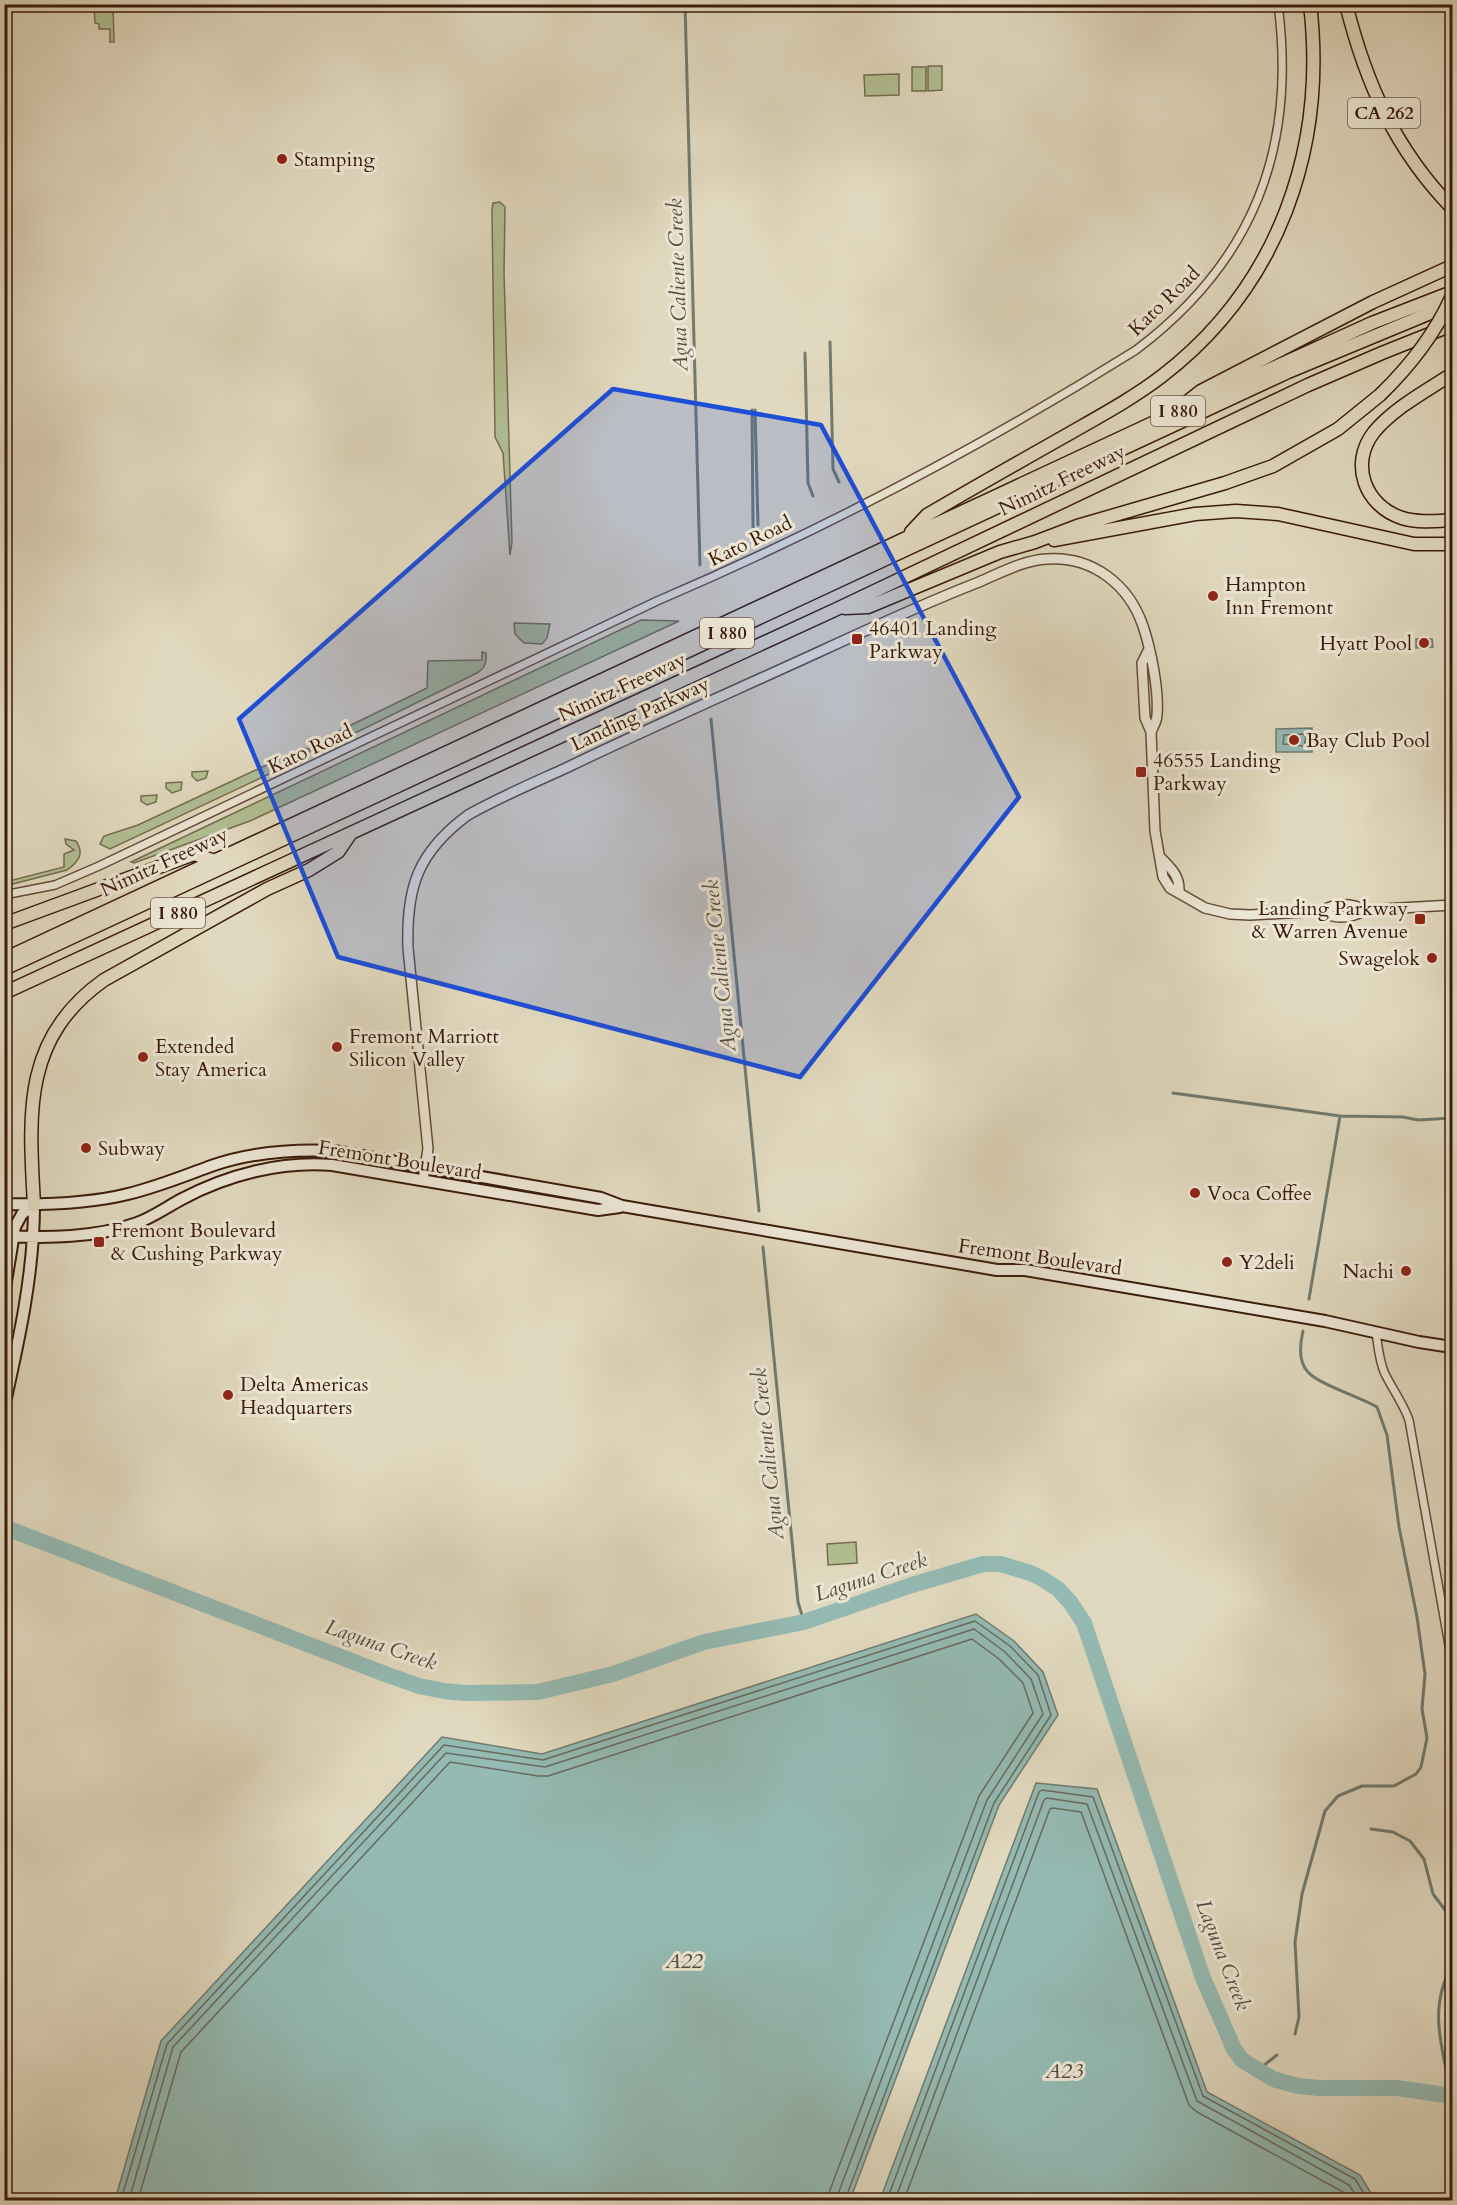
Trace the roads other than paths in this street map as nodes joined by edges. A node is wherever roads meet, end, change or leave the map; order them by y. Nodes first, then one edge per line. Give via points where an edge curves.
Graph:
1 (1278, 4) edge
2 (1310, 4) edge
3 (1346, 4) edge
4 (1452, 208) edge
5 (1452, 266) edge
6 (1452, 292) edge
7 (1452, 297) edge
8 (1452, 304) edge
9 (1452, 326) edge
10 (1452, 374) edge
11 (1174, 413) junction
12 (1452, 520) edge
13 (906, 538) junction
14 (1035, 542) junction
15 (1452, 544) edge
16 (839, 608) junction
17 (351, 833) junction
18 (213, 860) junction
19 (4, 895) edge
20 (1452, 905) edge
21 (4, 924) edge
22 (4, 959) edge
23 (4, 969) edge
24 (4, 993) edge
25 (261, 1153) junction
26 (211, 1166) junction
27 (425, 1168) junction
28 (234, 1178) junction
29 (423, 1180) junction
30 (182, 1199) junction
31 (4, 1204) edge
32 (34, 1204) junction
33 (622, 1206) junction
34 (9, 1236) edge
35 (33, 1236) junction
36 (4, 1294) edge
37 (1376, 1332) junction
38 (1452, 1347) edge
39 (4, 1407) edge
40 (1452, 1662) edge

1 - 19 street, Kato Road via 1284,60 1280,116 1264,183 1232,250 1211,280 1178,315 1136,350 919,476 756,557 99,866 55,885
2 - 13 highway via 1314,85 1302,160 1278,230 1234,302 1198,344 1160,378 927,515
3 - 4 highway, CA 262 via 1375,94 1401,142
5 - 11 highway via 1201,391
6 - 11 highway, Nimitz Freeway / I 880 via 1372,323
7 - 14 highway, bridge via 1423,346 1395,380 1338,429 1273,466
8 - 23 highway, I 880 via 1288,372
9 - 16 highway, Nimitz Freeway / I 880 via 1308,385
10 - 12 highway via 1401,408 1373,433 1362,459 1362,472 1371,497 1390,513 1418,521
11 - 13 highway, Nimitz Freeway / I 880
13 - 18 highway, Nimitz Freeway / I 880
14 - 15 highway via 1185,515 1236,511 1278,514 1414,544
14 - 16 highway via 1000,552 868,607
16 - 17 highway, Nimitz Freeway / I 880
17 - 24 highway, Nimitz Freeway / I 880
17 - 32 highway via 338,852 104,980 69,1010 45,1049 33,1094
18 - 21 highway via 194,854
18 - 22 highway, Nimitz Freeway / I 880
20 - 27 street, Landing Parkway via 1366,910 1354,905 1331,906 1321,911 1250,915 1230,914 1194,903 1179,892 1180,882 1160,857 1155,831 1151,732 1157,716 1154,664 1139,615 1124,590 1102,572 1074,561 1033,561 906,611 670,718 468,815 454,826 430,852 409,901 408,948 429,1149
25 - 26 main road, Fremont Boulevard
25 - 27 main road, Fremont Boulevard via 334,1151
25 - 28 main road via 257,1162 238,1171
26 - 30 main road via 205,1181 191,1188
26 - 32 main road, Fremont Boulevard via 125,1195
27 - 29 street, Landing Parkway
27 - 33 main road, Fremont Boulevard via 602,1198
28 - 29 main road, Fremont Boulevard via 315,1164
28 - 30 main road, Fremont Boulevard
29 - 33 main road, Fremont Boulevard via 598,1210
30 - 35 main road, Fremont Boulevard via 155,1215 119,1228
31 - 32 main road, Fremont Boulevard
32 - 34 main road via 22,1214
32 - 35 main road
33 - 37 main road, Fremont Boulevard via 997,1270 1057,1275
34 - 35 main road, Fremont Boulevard
34 - 36 main road
35 - 39 main road via 24,1311
37 - 38 main road, Fremont Boulevard
37 - 40 street via 1385,1374 1409,1420

